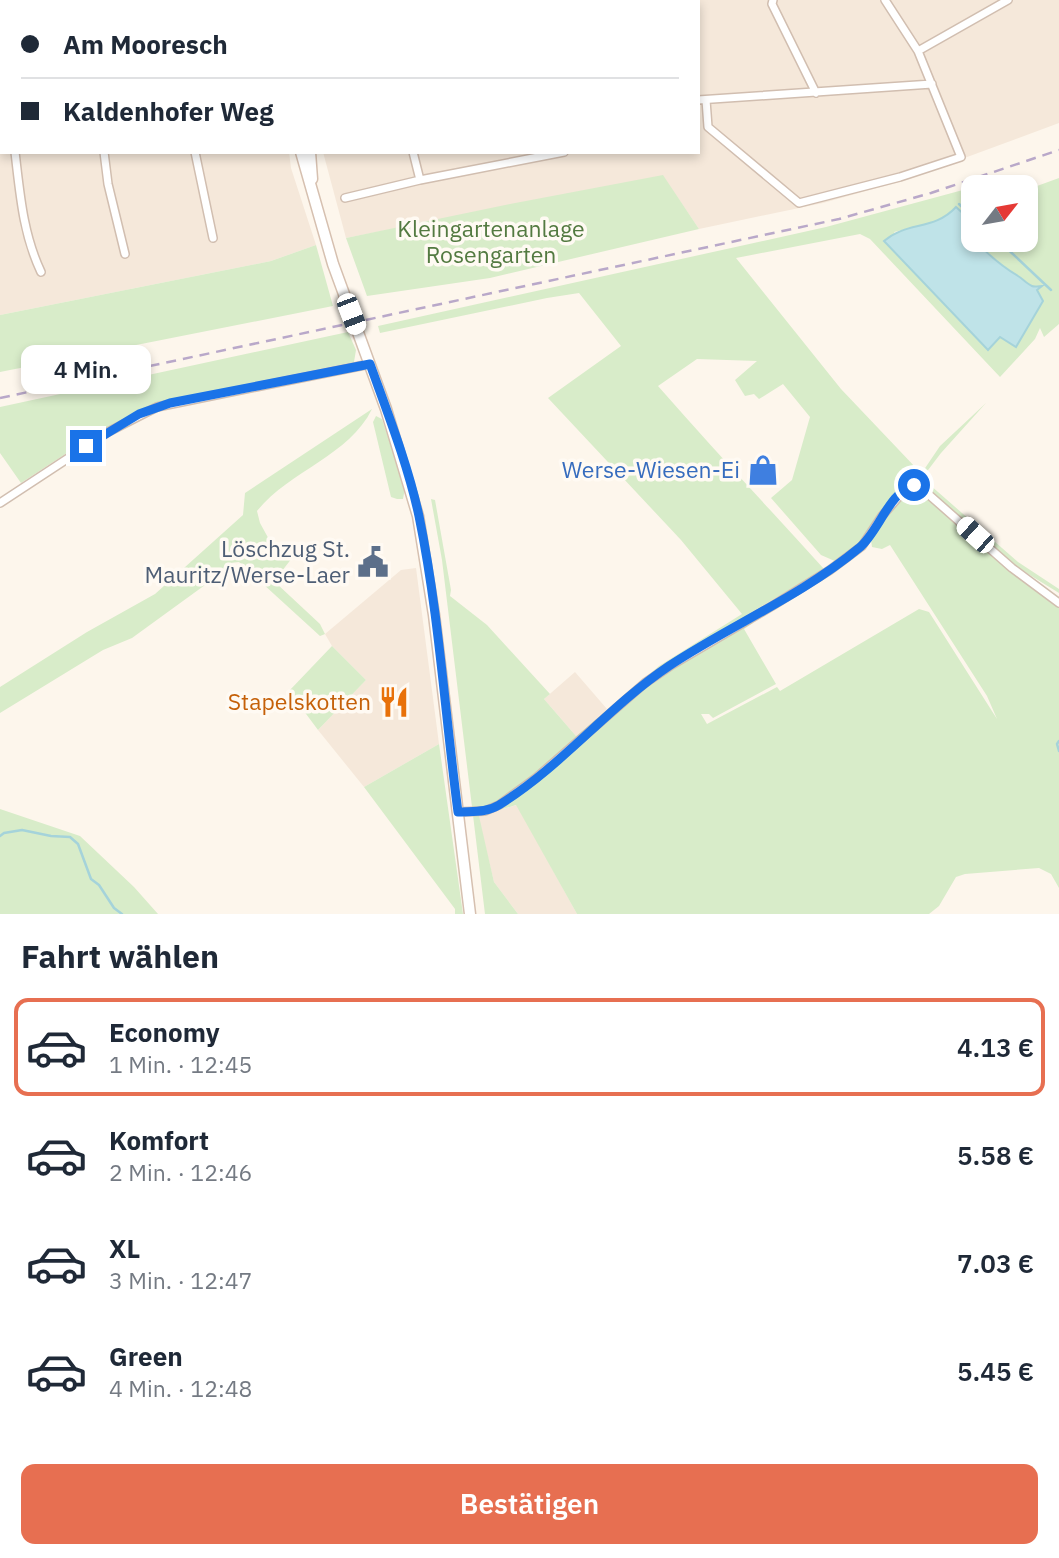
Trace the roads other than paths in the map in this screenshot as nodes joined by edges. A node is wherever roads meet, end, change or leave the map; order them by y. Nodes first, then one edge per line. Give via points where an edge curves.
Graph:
1 (773, 0) edge
2 (886, 0) edge
3 (1008, 0) edge
4 (918, 51) junction
5 (932, 84) junction
6 (816, 93) junction
7 (702, 100) edge
8 (15, 154) edge
9 (104, 154) edge
10 (194, 154) edge
11 (302, 154) edge
12 (414, 154) edge
13 (554, 154) edge
14 (311, 156) edge
15 (420, 180) junction
16 (312, 194) junction
17 (345, 198) dead end
18 (214, 238) dead end
19 (125, 254) dead end
20 (41, 272) dead end
21 (370, 364) junction
22 (0, 503) edge
23 (1059, 603) edge
24 (458, 812) junction
25 (470, 914) edge

1 - 6 street
2 - 4 street
3 - 4 street
4 - 5 street
5 - 6 street
5 - 7 street via 961,157 799,203 708,127
6 - 7 street
8 - 20 street via 30,249
9 - 19 street
10 - 18 street
11 - 16 main road
12 - 15 street
13 - 15 street
14 - 16 main road
15 - 17 street
16 - 21 main road
21 - 22 street via 157,407 108,432
21 - 24 main road via 418,516
23 - 24 street via 919,486 908,486 862,546 830,570 645,683 499,805 485,811
24 - 25 main road

